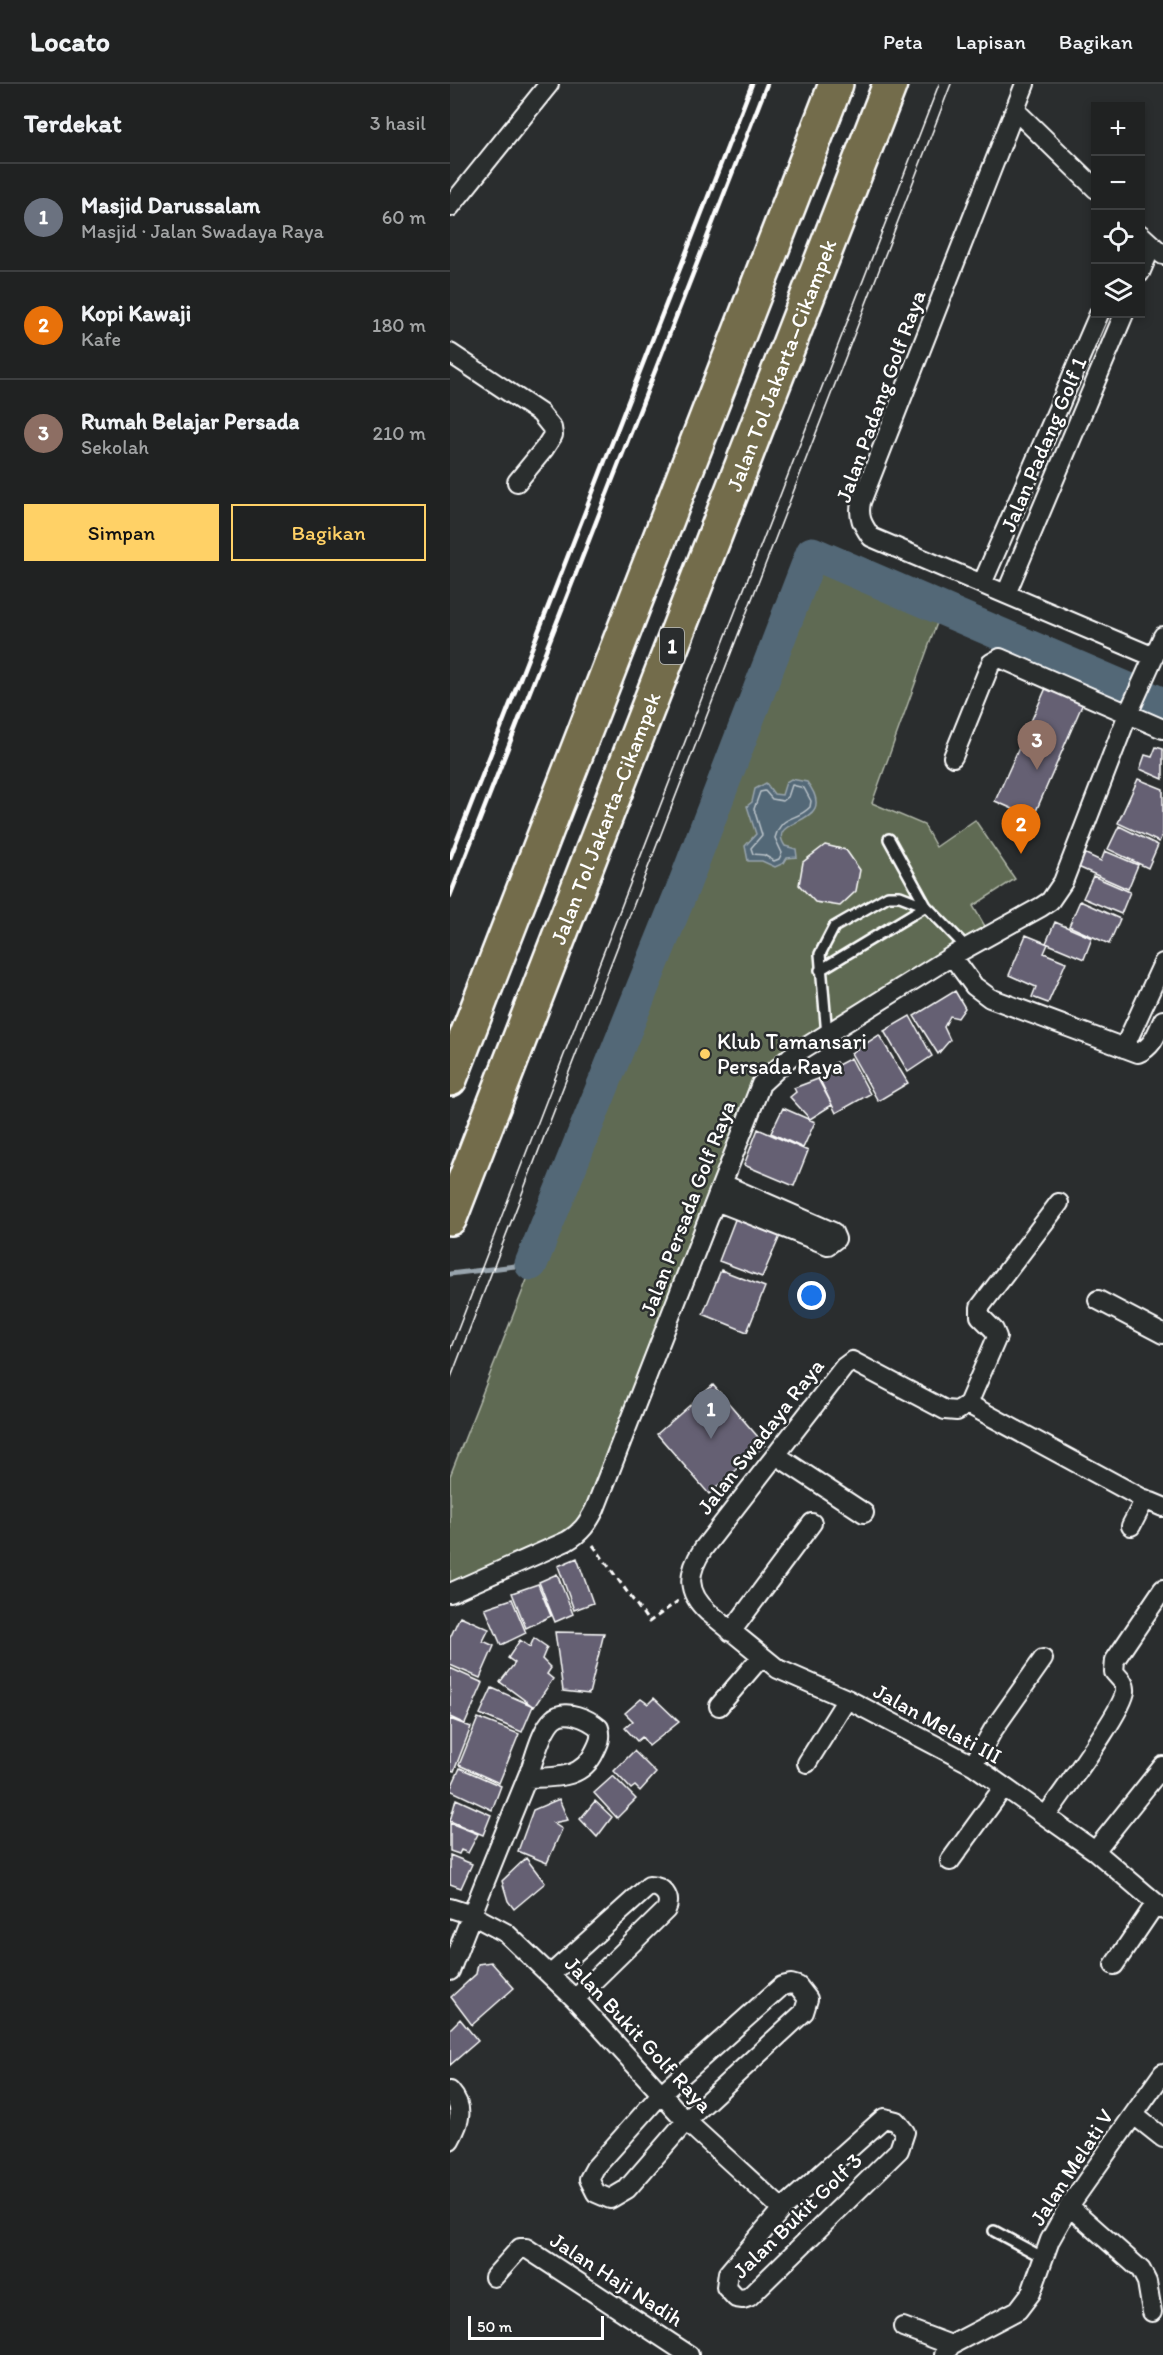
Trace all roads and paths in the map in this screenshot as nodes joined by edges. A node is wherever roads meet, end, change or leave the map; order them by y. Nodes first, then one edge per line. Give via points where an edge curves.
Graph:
1 (549, 84) edge
2 (836, 84) edge
3 (890, 84) edge
4 (1025, 84) edge
5 (1015, 110) junction
6 (1091, 185) edge
7 (450, 207) edge
8 (1152, 245) edge
9 (1144, 264) edge
10 (1097, 318) edge
11 (1122, 318) edge
12 (450, 353) edge
13 (517, 482) dead end
14 (982, 584) junction
15 (1006, 594) junction
16 (1163, 636) edge
17 (1154, 657) junction
18 (1130, 710) junction
19 (1163, 729) edge
20 (953, 757) dead end
21 (889, 839) dead end
22 (926, 906) junction
23 (959, 951) junction
24 (1163, 963) edge
25 (820, 970) junction
26 (1163, 1020) edge
27 (827, 1036) junction
28 (1124, 1048) junction
29 (450, 1079) edge
30 (720, 1193) junction
31 (1059, 1203) dead end
32 (452, 1213) edge
33 (1098, 1300) dead end
34 (1163, 1334) edge
35 (968, 1404) junction
36 (776, 1455) junction
37 (1152, 1502) edge
38 (864, 1512) dead end
39 (812, 1523) dead end
40 (1131, 1526) dead end
41 (602, 1557) dead end
42 (690, 1588) junction
43 (1163, 1589) edge
44 (450, 1593) edge
45 (731, 1632) junction
46 (761, 1657) junction
47 (1043, 1659) dead end
48 (847, 1699) junction
49 (719, 1706) dead end
50 (807, 1763) dead end
51 (973, 1765) junction
52 (1163, 1766) edge
53 (527, 1778) dead end
54 (1003, 1788) junction
55 (1046, 1816) junction
56 (1095, 1851) junction
57 (950, 1861) dead end
58 (1160, 1906) edge
59 (450, 1908) edge
60 (472, 1915) junction
61 (1114, 1965) dead end
62 (450, 1971) edge
63 (550, 1975) junction
64 (575, 1999) junction
65 (1163, 2073) edge
66 (450, 2091) edge
67 (661, 2094) junction
68 (1134, 2115) junction
69 (686, 2121) junction
70 (1163, 2138) edge
71 (450, 2140) edge
72 (1069, 2206) junction
73 (782, 2209) junction
74 (994, 2231) dead end
75 (1044, 2258) junction
76 (494, 2277) dead end
77 (1152, 2312) dead end
78 (903, 2327) dead end
79 (948, 2350) edge
80 (689, 2355) edge

1 - 7 street
2 - 29 highway, 1
3 - 32 highway, Jalan Tol Jakarta–Cikampek / 1
4 - 5 street, Jalan Padang Golf Raya
5 - 6 street
5 - 14 street, Jalan Padang Golf Raya via 859,514 871,537
8 - 9 street
10 - 14 street, Jalan Padang Golf 1
11 - 15 street, Jalan Padang Golf 1
12 - 13 street via 540,413 552,428 553,435 544,449
14 - 15 street, Jalan Padang Golf Raya
15 - 17 street, Jalan Padang Golf Raya
16 - 17 street, Jalan Persada Golf Raya
17 - 18 street, Jalan Persada Golf Raya
18 - 19 street
18 - 20 street via 994,659
18 - 23 street, Jalan Persada Golf Raya via 1057,892 1041,907
21 - 22 lane
22 - 23 lane
22 - 25 lane
22 - 25 lane via 900,896 888,896 844,920 826,940 820,954
23 - 27 street, Jalan Persada Golf Raya
23 - 28 street via 974,986 990,998
24 - 28 street
25 - 27 lane
26 - 28 street via 1146,1050 1138,1053
27 - 30 street, Jalan Persada Golf Raya via 790,1057 761,1084
30 - 30 street via 828,1245 836,1239 833,1232
30 - 44 street, Jalan Persada Golf Raya via 587,1524 567,1541
31 - 35 street via 980,1307 980,1316 997,1337
33 - 34 street
35 - 36 street, Jalan Swadaya Raya via 957,1411 945,1410 852,1361
35 - 37 street
36 - 38 street
36 - 42 street, Jalan Swadaya Raya via 696,1560
37 - 40 street
39 - 45 street
41 - 42 path via 649,1622
42 - 45 street, Jalan Melati III via 699,1604
43 - 55 street via 1115,1660 1114,1672 1124,1683 1125,1692 1117,1712
45 - 46 street, Jalan Melati III
46 - 48 street, Jalan Melati III via 803,1682
46 - 49 street
47 - 51 street
48 - 50 street
48 - 51 street, Jalan Melati III
51 - 54 street, Jalan Melati III
52 - 56 street
53 - 60 street
54 - 55 street, Jalan Melati III
54 - 57 street
55 - 56 street, Jalan Melati III
56 - 58 street, Jalan Melati III
58 - 61 street
59 - 60 street, Jalan Bukit Golf Raya
60 - 62 street
60 - 63 street, Jalan Bukit Golf Raya via 506,1933
63 - 64 street, Jalan Bukit Golf Raya
63 - 64 street via 649,1886 666,1893 666,1910
64 - 67 street, Jalan Bukit Golf Raya
65 - 68 street, Jalan Melati V
66 - 71 street via 459,2103 460,2121
67 - 69 street, Jalan Bukit Golf Raya
67 - 69 street via 595,2168 589,2179 596,2193 610,2199 620,2194
67 - 69 street via 782,1986 798,1986 808,1999 806,2009
68 - 70 street
68 - 72 street, Jalan Melati V
69 - 73 street, Jalan Bukit Golf Raya
72 - 75 street, Jalan Melati V
72 - 77 street via 1141,2270
73 - 73 street, Jalan Bukit Golf 3 via 728,2273 726,2287 736,2298 749,2297 899,2150 904,2138 901,2126 891,2118 879,2120
74 - 75 lane
75 - 79 street, Jalan Melati V via 1031,2293 1018,2310
76 - 80 street, Jalan Haji Nadih via 513,2253 526,2248
78 - 79 street

